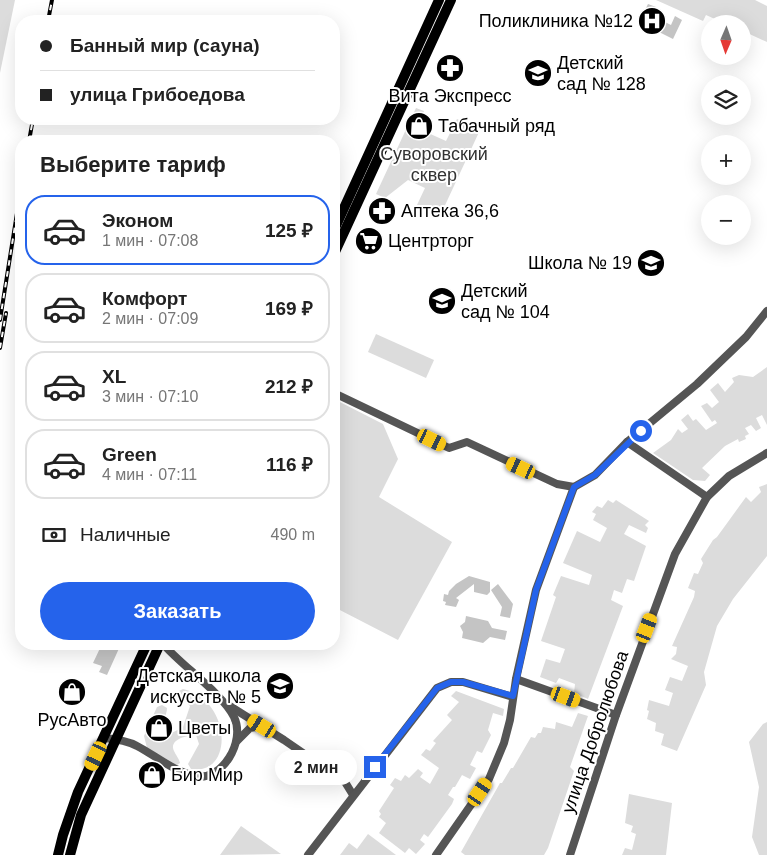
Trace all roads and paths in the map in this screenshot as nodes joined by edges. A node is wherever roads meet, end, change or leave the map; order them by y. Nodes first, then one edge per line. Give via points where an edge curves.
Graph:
1 (438, 0) edge
2 (451, 0) edge
3 (340, 217) edge
4 (340, 241) edge
5 (767, 311) edge
6 (340, 396) edge
7 (627, 442) junction
8 (767, 453) edge
9 (574, 487) junction
10 (707, 497) junction
11 (144, 650) edge
12 (158, 650) edge
13 (168, 650) edge
14 (516, 679) junction
15 (513, 696) junction
16 (226, 704) junction
17 (616, 715) junction
18 (262, 726) junction
19 (104, 738) junction
20 (117, 740) junction
21 (236, 742) junction
22 (353, 795) junction
23 (58, 855) edge
24 (70, 855) edge
25 (308, 855) edge
26 (436, 855) edge
27 (570, 855) edge

1 - 3 main road
2 - 4 main road
5 - 7 street via 731,353
6 - 9 street via 449,448 467,442 557,484
7 - 9 street via 595,475
7 - 10 street
8 - 10 street, улица Добролюбова via 729,476
9 - 14 street via 536,590
10 - 17 street, улица Добролюбова via 675,554
11 - 19 main road
12 - 20 main road
13 - 16 street
14 - 15 street
14 - 17 street
15 - 22 street via 463,682 451,682 437,688
15 - 26 street via 504,743 489,779
16 - 18 street
16 - 21 street via 237,726
17 - 27 street, улица Добролюбова
18 - 21 street via 250,728
18 - 22 street via 345,782
19 - 20 street
19 - 23 main road via 78,792
20 - 21 street via 136,745 177,770 200,777 218,770 232,753
20 - 24 main road via 81,815
22 - 25 street

